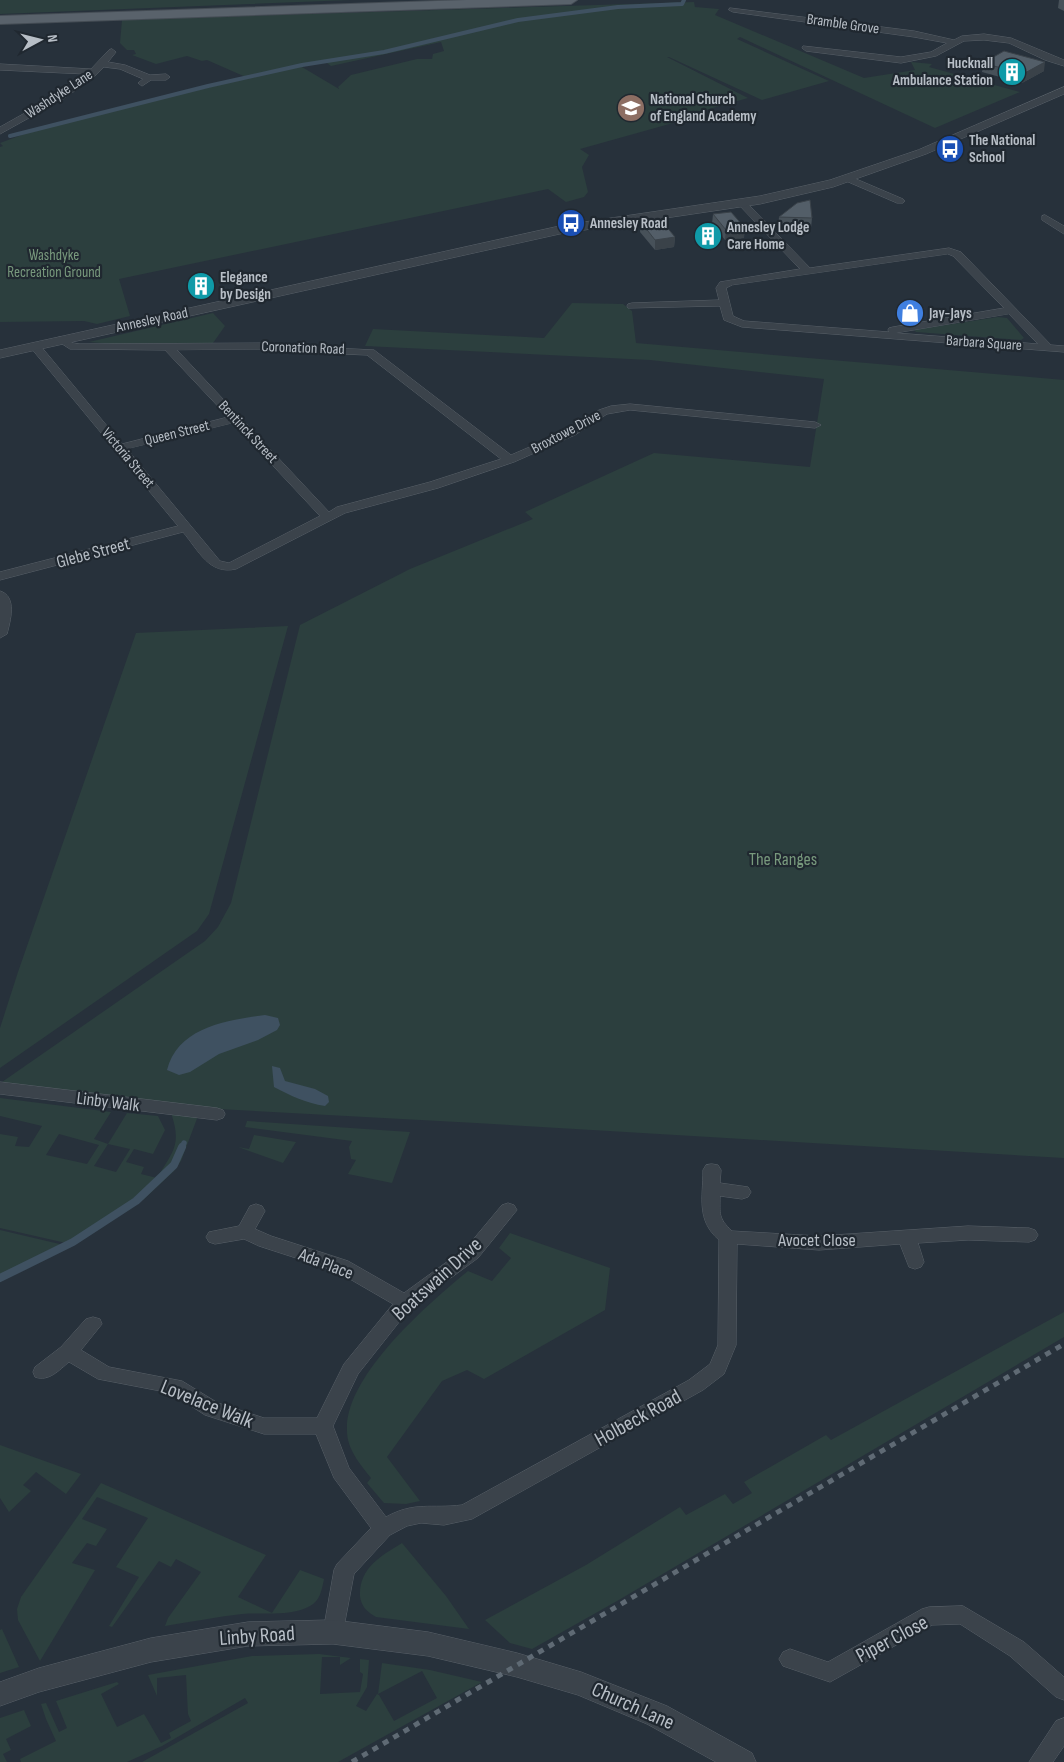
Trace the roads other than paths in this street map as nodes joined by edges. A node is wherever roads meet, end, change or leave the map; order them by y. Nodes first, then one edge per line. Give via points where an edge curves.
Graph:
1 (571, 0) edge
2 (733, 10) dead end
3 (0, 20) edge
4 (953, 42) junction
5 (806, 48) dead end
6 (112, 52) dead end
7 (1048, 58) junction
8 (1064, 63) edge
9 (103, 64) junction
10 (0, 67) edge
11 (1064, 70) edge
12 (94, 72) junction
13 (166, 77) dead end
14 (1064, 81) edge
15 (1060, 91) edge
16 (0, 131) edge
17 (849, 179) junction
18 (900, 201) dead end
19 (742, 203) junction
20 (1044, 218) dead end
21 (1064, 230) edge
22 (807, 270) junction
23 (725, 303) junction
24 (632, 306) dead end
25 (1012, 310) junction
26 (869, 334) junction
27 (61, 340) junction
28 (35, 346) junction
29 (168, 347) junction
30 (1048, 348) junction
31 (1064, 349) edge
32 (0, 354) edge
33 (235, 419) junction
34 (815, 425) dead end
35 (119, 448) junction
36 (510, 460) junction
37 (328, 517) junction
38 (186, 528) junction
39 (223, 567) joint
40 (0, 576) edge
41 (0, 595) edge
42 (0, 634) edge
43 (0, 1088) edge
44 (217, 1114) dead end
45 (742, 1192) dead end
46 (508, 1210) dead end
47 (256, 1211) dead end
48 (245, 1232) junction
49 (1030, 1235) dead end
50 (728, 1237) junction
51 (907, 1237) junction
52 (215, 1238) dead end
53 (915, 1262) dead end
54 (405, 1302) junction
55 (93, 1324) dead end
56 (68, 1352) junction
57 (42, 1372) dead end
58 (323, 1426) junction
59 (383, 1529) junction
60 (333, 1632) junction
61 (790, 1659) dead end
62 (518, 1665) joint
63 (1064, 1690) edge
64 (0, 1694) edge
65 (1064, 1728) edge
66 (742, 1762) edge
67 (1040, 1762) edge

1 - 3 main road
2 - 4 street, Bramble Grove via 906,32
4 - 5 street via 938,52 907,60 825,55
4 - 7 street via 972,37 1000,38
6 - 9 street, Washdyke Lane
7 - 8 street
7 - 11 street
9 - 12 street, Washdyke Lane
9 - 13 street via 122,67 145,80
10 - 12 street
12 - 16 street, Washdyke Lane via 77,86
14 - 15 street, Annesley Road
15 - 17 street, Annesley Road via 922,152
17 - 18 street
17 - 19 street, Annesley Road
19 - 22 street
19 - 27 street, Annesley Road via 564,229
20 - 21 street
22 - 23 street, Barbara Square via 724,284 721,288
22 - 25 street, Barbara Square via 949,251 958,254
23 - 24 street
23 - 26 street, Barbara Square via 728,318 742,324
25 - 26 street, Barbara Square
25 - 30 street, Barbara Square
26 - 30 street, Barbara Square
27 - 28 street, Annesley Road
27 - 29 street, Coronation Road via 70,346 80,347
28 - 32 street, Annesley Road
28 - 35 street, Victoria Street
29 - 33 street, Bentinck Street
29 - 36 street, Coronation Road via 274,346 370,352
30 - 31 street
33 - 35 street, Queen Street
33 - 37 street, Bentinck Street
34 - 36 street, Broxtowe Drive via 620,408 603,412 571,433
35 - 38 street, Victoria Street
36 - 37 street, Broxtowe Drive via 341,510
37 - 39 street, Broxtowe Drive via 232,566
38 - 39 street, Victoria Street via 216,564
38 - 40 street, Glebe Street
41 - 42 street via 6,610
43 - 44 street, Linby Walk
45 - 50 street via 712,1179 710,1216 715,1226
46 - 54 street, Boatswain Drive via 472,1253
47 - 48 street
48 - 52 street
48 - 54 street, Ada Place via 342,1266
49 - 51 street, Avocet Close via 978,1233
50 - 51 street, Avocet Close via 818,1244
50 - 59 street, Holbeck Road via 727,1345 717,1369 696,1386 465,1513 444,1516 421,1514 403,1518
51 - 53 street
54 - 58 street, Boatswain Drive via 351,1369
55 - 56 street
56 - 57 street
56 - 58 street, Lovelace Walk via 105,1374 175,1386 212,1409 264,1426
58 - 59 street via 340,1472
59 - 60 street, Holbeck Road via 344,1570
60 - 62 street, Linby Road via 428,1644
60 - 64 street, Linby Road via 248,1634 151,1650 39,1680
61 - 63 street, Piper Close via 830,1672 929,1616 963,1615 1017,1649
62 - 66 street, Church Lane via 582,1684 657,1715
65 - 67 street

